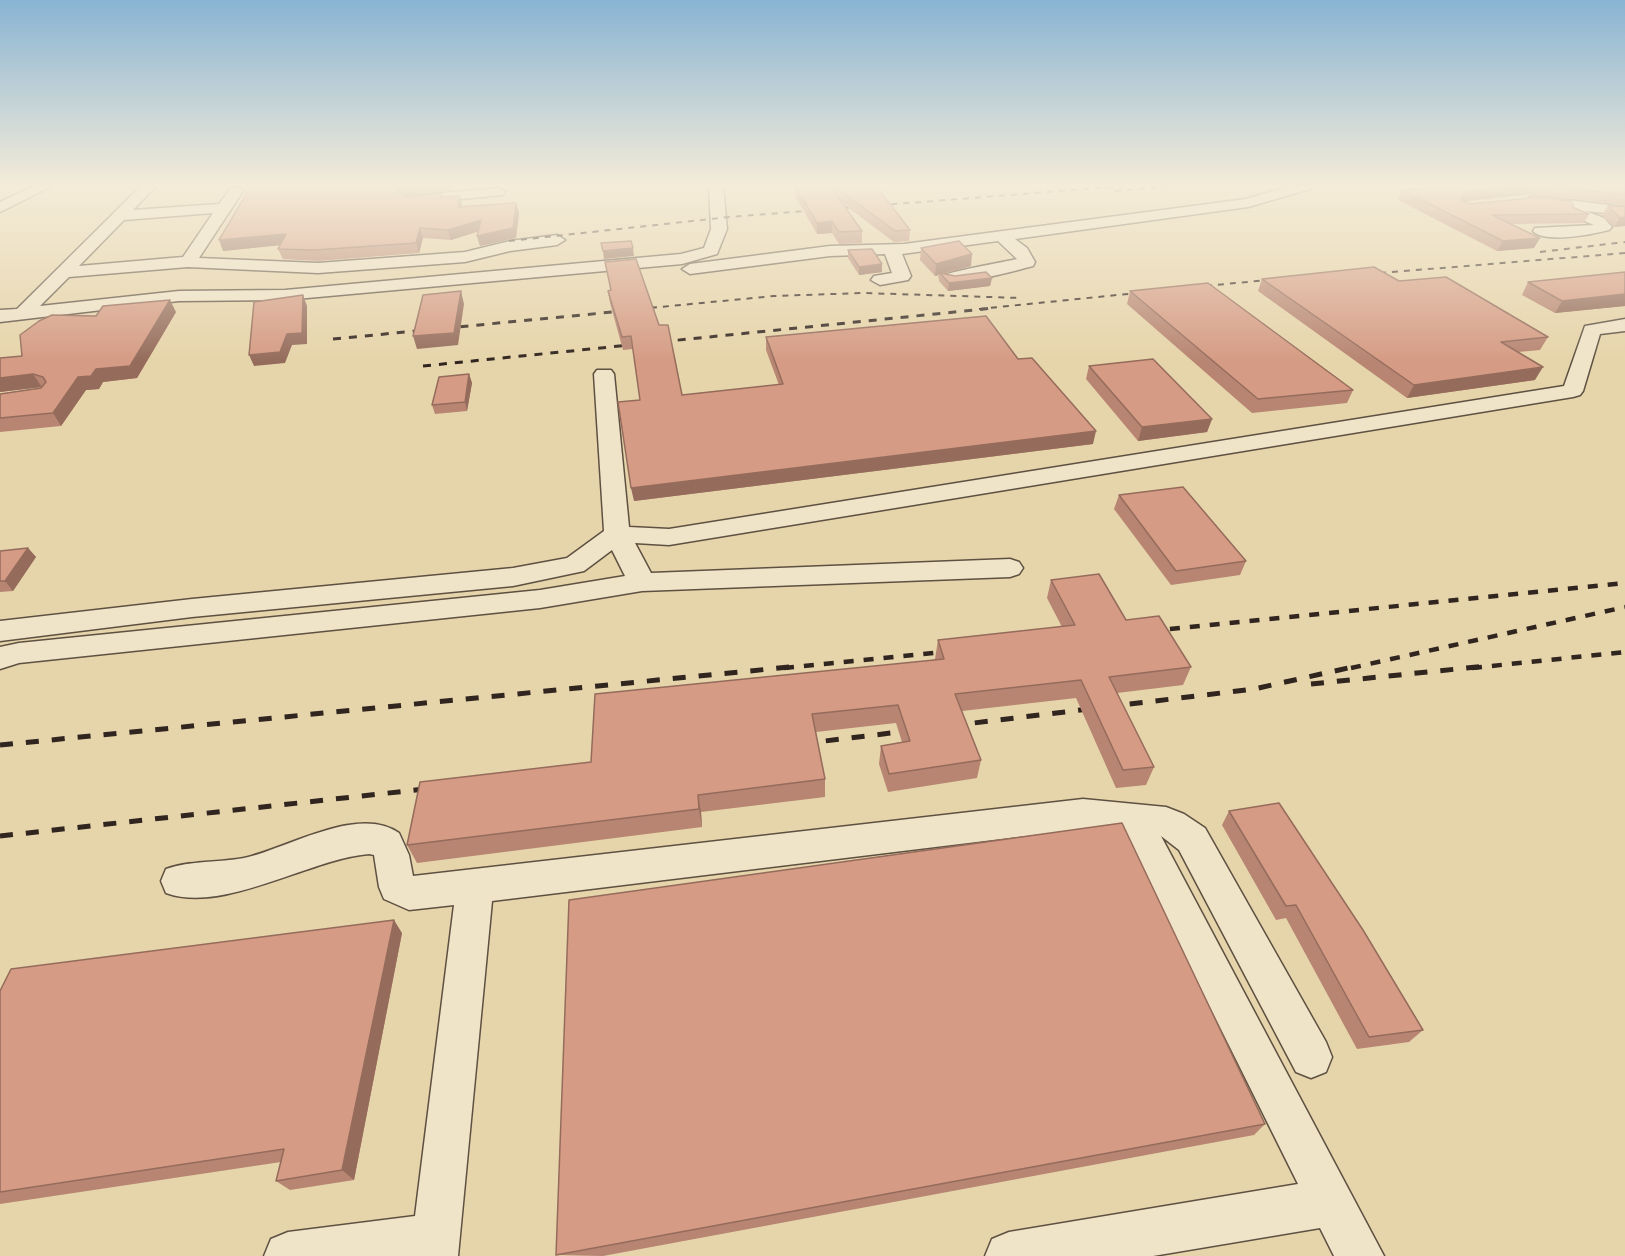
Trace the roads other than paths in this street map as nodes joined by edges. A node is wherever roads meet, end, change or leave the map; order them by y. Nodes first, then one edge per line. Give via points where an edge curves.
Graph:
1 (90, 245) edge
2 (200, 245) edge
3 (521, 245) edge
4 (713, 245) edge
5 (827, 245) edge
6 (870, 245) edge
7 (892, 245) edge
8 (1012, 245) edge
9 (711, 251) junction
10 (188, 262) junction
11 (63, 272) junction
12 (946, 277) edge
13 (879, 280) dead end
14 (592, 284) dead end
15 (23, 313) junction
16 (0, 316) edge
17 (1625, 324) edge
18 (604, 374) dead end
19 (617, 534) junction
20 (1010, 568) dead end
21 (642, 582) junction
22 (0, 631) edge
23 (0, 658) edge
24 (1135, 821) junction
25 (179, 881) dead end
26 (475, 886) junction
27 (1311, 1056) dead end
28 (1332, 1202) junction
29 (435, 1247) edge
30 (288, 1256) edge
31 (1009, 1256) edge
32 (1360, 1256) edge

1 - 11 street
2 - 10 street
3 - 10 street via 465,257 318,268
4 - 9 street
5 - 9 street
6 - 14 street via 631,273
7 - 13 street via 893,258 902,276
8 - 12 street via 1027,262
9 - 15 street via 665,261 380,286 355,295 292,305 254,305 224,294
10 - 11 street
11 - 15 street
15 - 16 street
17 - 19 street via 1592,330 1574,391 669,537
18 - 19 street
19 - 21 street
19 - 22 street via 574,565 513,577
20 - 21 street
21 - 23 street via 540,598
24 - 26 street via 1083,814
24 - 27 street via 1164,819 1192,839
24 - 28 street
25 - 26 street via 244,874 328,846 369,838 383,841 390,850 397,887 410,893
26 - 29 street
28 - 31 street
28 - 32 street
29 - 30 street

